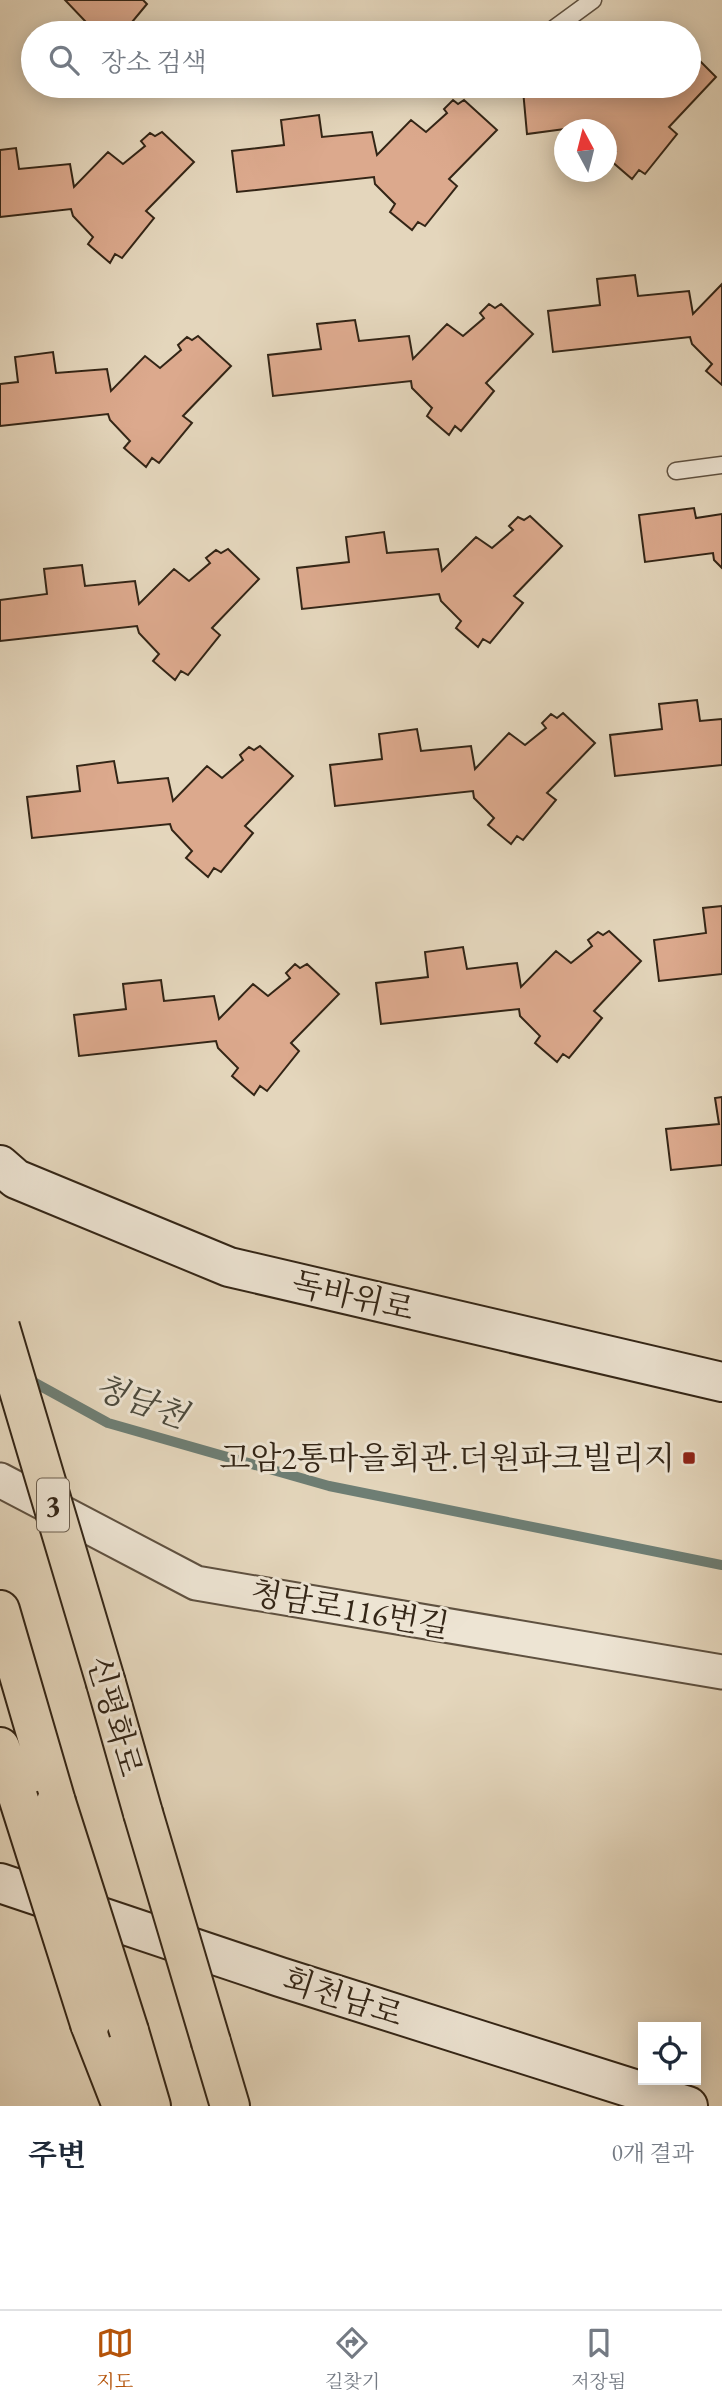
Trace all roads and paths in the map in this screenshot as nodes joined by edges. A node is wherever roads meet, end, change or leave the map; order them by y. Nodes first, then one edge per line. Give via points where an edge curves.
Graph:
1 (593, 0) edge
2 (564, 21) edge
3 (722, 465) edge
4 (676, 471) dead end
5 (0, 1165) edge
6 (0, 1327) edge
7 (722, 1382) edge
8 (0, 1480) edge
9 (0, 1610) edge
10 (722, 1672) edge
11 (0, 1747) edge
12 (0, 1883) edge
13 (122, 2106) edge
14 (151, 2106) edge
15 (230, 2106) edge
16 (688, 2106) edge

1 - 2 lane
3 - 4 lane
5 - 7 main road, 독바위로 via 16,1179 229,1267
6 - 15 highway, 신평화로 / 3, bridge
8 - 10 street, 청담로116번길 via 195,1583
9 - 14 highway, bridge
11 - 13 highway, bridge via 90,2024
12 - 16 main road, 회천남로

